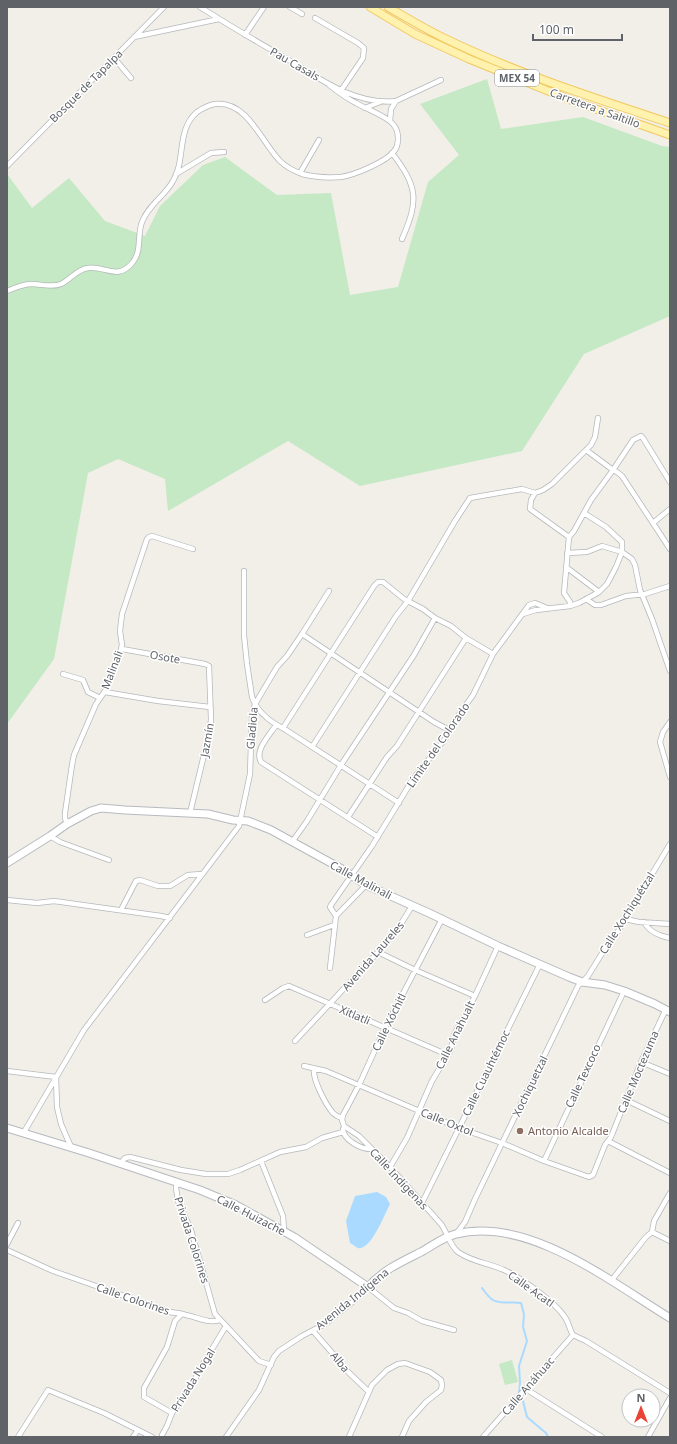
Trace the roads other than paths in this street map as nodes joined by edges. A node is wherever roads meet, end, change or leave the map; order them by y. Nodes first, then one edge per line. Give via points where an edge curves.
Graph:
1 (164, 7) edge
2 (200, 7) edge
3 (264, 7) edge
4 (290, 7) edge
5 (370, 7) edge
6 (388, 7) edge
7 (302, 14) dead end
8 (315, 18) dead end
9 (219, 19) junction
10 (245, 35) junction
11 (134, 37) junction
12 (114, 58) junction
13 (131, 78) dead end
14 (441, 80) dead end
15 (340, 92) junction
16 (396, 101) junction
17 (380, 102) junction
18 (365, 108) junction
19 (390, 121) junction
20 (670, 123) edge
21 (670, 135) edge
22 (319, 140) dead end
23 (224, 152) dead end
24 (392, 154) junction
25 (7, 166) edge
26 (300, 173) junction
27 (176, 174) junction
28 (402, 239) dead end
29 (7, 291) edge
30 (598, 418) dead end
31 (586, 450) junction
32 (614, 470) junction
33 (670, 482) edge
34 (536, 493) junction
35 (670, 509) edge
36 (584, 513) junction
37 (653, 523) junction
38 (568, 537) junction
39 (193, 549) dead end
40 (670, 549) edge
41 (622, 552) junction
42 (567, 553) junction
43 (566, 567) junction
44 (244, 571) dead end
45 (670, 586) edge
46 (329, 591) dead end
47 (599, 592) junction
48 (642, 595) junction
49 (586, 599) junction
50 (408, 601) junction
51 (570, 606) junction
52 (435, 618) junction
53 (302, 634) junction
54 (466, 638) junction
55 (122, 649) junction
56 (330, 653) junction
57 (493, 654) junction
58 (208, 665) joint
59 (670, 671) edge
60 (360, 672) junction
61 (63, 674) dead end
62 (104, 692) junction
63 (390, 692) junction
64 (100, 698) junction
65 (255, 704) junction
66 (210, 707) junction
67 (418, 711) junction
68 (670, 722) edge
69 (276, 725) junction
70 (283, 728) junction
71 (449, 730) junction
72 (312, 747) junction
73 (260, 759) junction
74 (250, 760) junction
75 (340, 765) junction
76 (670, 777) edge
77 (370, 784) junction
78 (320, 800) junction
79 (399, 803) junction
80 (190, 813) junction
81 (348, 817) junction
82 (241, 820) junction
83 (67, 824) junction
84 (50, 836) junction
85 (378, 837) junction
86 (292, 842) junction
87 (670, 844) edge
88 (109, 860) dead end
89 (7, 863) edge
90 (202, 874) junction
91 (351, 875) junction
92 (366, 885) junction
93 (7, 900) edge
94 (412, 906) junction
95 (122, 910) junction
96 (336, 916) junction
97 (170, 918) junction
98 (442, 919) junction
99 (625, 919) junction
100 (644, 922) junction
101 (670, 924) edge
102 (334, 925) junction
103 (307, 935) dead end
104 (670, 938) edge
105 (498, 946) junction
106 (378, 952) junction
107 (540, 964) junction
108 (330, 968) dead end
109 (415, 970) junction
110 (582, 982) junction
111 (624, 991) junction
112 (475, 996) junction
113 (265, 1000) dead end
114 (330, 1004) junction
115 (668, 1011) edge
116 (386, 1028) junction
117 (295, 1041) dead end
118 (448, 1055) junction
119 (641, 1062) junction
120 (304, 1066) dead end
121 (314, 1068) junction
122 (7, 1071) edge
123 (670, 1074) edge
124 (56, 1077) junction
125 (359, 1085) junction
126 (626, 1100) junction
127 (419, 1111) junction
128 (342, 1118) junction
129 (670, 1121) edge
130 (344, 1126) junction
131 (7, 1128) edge
132 (460, 1128) junction
133 (24, 1132) junction
134 (343, 1132) junction
135 (608, 1141) junction
136 (502, 1143) junction
137 (71, 1147) junction
138 (371, 1149) junction
139 (260, 1161) junction
140 (544, 1161) junction
141 (120, 1164) junction
142 (390, 1167) junction
143 (670, 1173) edge
144 (591, 1177) joint
145 (177, 1183) junction
146 (670, 1193) edge
147 (422, 1203) junction
148 (18, 1223) dead end
149 (284, 1231) junction
150 (652, 1232) junction
151 (456, 1234) junction
152 (448, 1237) junction
153 (670, 1241) edge
154 (7, 1244) edge
155 (7, 1250) edge
156 (611, 1281) junction
157 (368, 1286) junction
158 (182, 1314) junction
159 (670, 1318) edge
160 (220, 1320) junction
161 (226, 1326) junction
162 (454, 1330) dead end
163 (313, 1331) junction
164 (573, 1335) junction
165 (271, 1365) junction
166 (526, 1389) junction
167 (368, 1391) junction
168 (670, 1393) edge
169 (670, 1398) edge
170 (172, 1413) junction
171 (138, 1430) junction
172 (162, 1435) dead end
173 (596, 1436) edge
174 (18, 1437) edge
175 (132, 1437) edge
176 (152, 1437) edge
177 (226, 1437) edge
178 (349, 1437) edge
179 (402, 1437) edge
180 (483, 1437) edge
181 (602, 1437) edge
182 (648, 1437) edge

1 - 11 street, Bosque de Tapalpa
2 - 9 street, Pau Casals
3 - 10 street
4 - 7 street
5 - 21 main road, Carretera a Saltillo / MEX 54 via 415,34 469,59 573,101
6 - 20 main road, Carretera a Saltillo / MEX 54 via 445,38 510,66 576,92
8 - 15 street via 364,48 363,58
9 - 10 street, Pau Casals
9 - 11 street
10 - 15 street, Pau Casals
11 - 12 street, Bosque de Tapalpa
12 - 13 street
12 - 25 street, Bosque de Tapalpa
14 - 16 street
15 - 17 street, Pau Casals
15 - 18 street
16 - 17 street, Pau Casals
16 - 19 street via 391,109
17 - 18 street
18 - 19 street
19 - 24 street via 398,133 396,148
22 - 26 street
23 - 27 street via 211,153
24 - 26 street via 362,171 346,176 322,177
24 - 28 street via 414,191 412,211
26 - 27 street via 279,160 243,114 232,107 219,104 206,106 188,125
27 - 29 street via 169,187 144,217 136,257 123,271 115,273 87,268 59,285 29,284
30 - 31 street via 595,437
31 - 32 street
31 - 34 street via 552,484
32 - 33 street via 633,440 641,436
32 - 36 street
32 - 37 street via 622,476
34 - 38 street via 531,500 530,509
34 - 50 street via 522,489 470,498
35 - 37 street
36 - 38 street
36 - 41 street via 606,527 622,542
37 - 40 street
38 - 42 street
39 - 55 street, Malinali via 152,536 148,538 122,614
41 - 42 street via 602,546 587,552
41 - 47 street via 610,578
41 - 48 street via 634,562
42 - 43 street
43 - 47 street
43 - 51 street via 564,593
44 - 65 street, Gladiola via 244,635
45 - 48 street
46 - 53 street
47 - 49 street
48 - 49 street via 626,596 601,606
48 - 59 street
49 - 51 street
50 - 52 street
50 - 56 street via 383,582 377,582
50 - 60 street
51 - 57 street, Límite del Colorado via 547,608 532,604 527,607
52 - 54 street via 452,626
52 - 63 street
53 - 56 street
53 - 65 street via 277,666
54 - 57 street
54 - 67 street
55 - 58 street, Osote
55 - 62 street, Malinali
56 - 60 street
56 - 70 street
57 - 71 street, Límite del Colorado via 476,691
58 - 66 street, Jazmín
60 - 63 street
60 - 72 street
61 - 64 street via 83,680 88,692
62 - 64 street, Malinali
62 - 66 street
63 - 67 street
63 - 75 street
64 - 83 street, Malinali via 73,760 65,813
65 - 69 street via 265,718
65 - 74 street, Gladiola via 252,715
66 - 80 street, Jazmín via 210,730
67 - 71 street
67 - 77 street
68 - 76 street via 660,742
69 - 70 street
69 - 73 street via 261,747
70 - 72 street
71 - 79 street, Límite del Colorado
72 - 75 street
73 - 74 street
73 - 78 street via 264,765
74 - 82 street, Gladiola via 250,774
75 - 77 street
75 - 78 street
77 - 79 street
77 - 81 street
78 - 81 street
78 - 86 street
79 - 85 street, Límite del Colorado
80 - 82 street, Calle Malinali
80 - 83 street, Calle Malinali via 101,808
81 - 85 street
82 - 86 street, Calle Malinali via 255,823
82 - 90 street, Gladiola via 237,829
83 - 84 street, Calle Malinali
84 - 88 street
84 - 89 street, Calle Malinali
85 - 91 street, Límite del Colorado
86 - 91 street, Calle Malinali
87 - 99 street, Calle Xochiquétzal
90 - 95 street via 188,875 170,886 136,881
90 - 97 street, Gladiola
91 - 92 street, Calle Malinali
91 - 96 street, Límite del Colorado via 330,905
92 - 94 street, Calle Malinali
92 - 96 street
93 - 95 street via 37,903 54,901
94 - 98 street, Calle Malinali
94 - 106 street, Avenida Laureles via 399,927
95 - 97 street
96 - 102 street
97 - 124 street, Gladiola via 84,1030
98 - 105 street, Calle Malinali
98 - 109 street, Calle Xóchitl
99 - 100 street
99 - 110 street, Calle Xochiquétzal
100 - 101 street
100 - 104 street via 658,934
102 - 103 street
102 - 108 street
105 - 107 street, Calle Malinali
105 - 112 street, Calle Anahualt
106 - 109 street
106 - 114 street, Avenida Laureles
107 - 110 street, Calle Malinali
107 - 132 street, Calle Cuauhtémoc
109 - 112 street
109 - 116 street, Calle Xóchitl
110 - 111 street, Calle Malinali
110 - 136 street, Xochiquetzal
111 - 115 street, Calle Malinali
111 - 140 street, Calle Texcoco
112 - 118 street, Calle Anahualt via 454,1035
113 - 114 street, Xitlatli via 289,986
114 - 116 street, Xitlatli
114 - 117 street, Avenida Laureles
115 - 119 street, Calle Moctezuma
116 - 118 street, Xitlatli
116 - 125 street, Calle Xóchitl
118 - 127 street, Calle Anahualt via 432,1081
119 - 123 street
119 - 126 street, Calle Moctezuma
120 - 121 street, Calle Oxtol
121 - 125 street, Calle Oxtol via 326,1070
121 - 128 street via 325,1100 334,1113
122 - 124 street
124 - 133 street, Gladiola
124 - 137 street via 57,1108
125 - 127 street, Calle Oxtol
125 - 128 street, Calle Xóchitl
126 - 129 street
126 - 135 street, Calle Moctezuma
127 - 132 street, Calle Oxtol
127 - 142 street, Calle Anahualt
128 - 130 street
130 - 134 street
130 - 138 street, Calle Indígenas via 359,1136
131 - 133 street, Calle Huizache
132 - 136 street, Calle Oxtol
132 - 147 street, Calle Cuauhtémoc
133 - 137 street, Calle Huizache
134 - 138 street via 363,1148
134 - 139 street
135 - 143 street
135 - 144 street, Calle Moctezuma
136 - 140 street, Calle Oxtol
136 - 151 street, Xochiquetzal via 465,1222
137 - 141 street, Calle Huizache
138 - 142 street, Calle Indígenas
139 - 141 street via 224,1174 181,1170 130,1157 125,1158
139 - 149 street via 283,1216
140 - 144 street, Calle Oxtol
141 - 145 street, Calle Huizache
142 - 147 street, Calle Indígenas
145 - 149 street, Calle Huizache via 236,1205
145 - 160 street, Privada Colorines via 178,1201 191,1230 214,1310
146 - 150 street via 654,1221
147 - 152 street, Calle Indígenas via 441,1224
148 - 154 street
149 - 157 street, Calle Huizache
150 - 153 street
150 - 156 street
151 - 152 street, Avenida Indígena
151 - 156 street, Avenida Indígena via 492,1231 525,1237 570,1257
152 - 157 street, Avenida Indígena via 395,1265
152 - 164 street, Calle Acatl via 458,1252 504,1270 547,1299 564,1314
155 - 158 street, Calle Colorines via 53,1271
156 - 159 street, Avenida Indígena
157 - 162 street, Calle Huizache via 394,1308 422,1321
157 - 163 street, Avenida Indígena via 355,1300
158 - 160 street, Calle Colorines via 215,1322
158 - 170 street via 175,1321 167,1347 144,1388 144,1397
160 - 161 street
161 - 165 street via 259,1361
161 - 170 street, Privada Nogal via 192,1385
163 - 165 street, Avenida Indígena via 279,1351
163 - 167 street, Alba via 345,1369
164 - 166 street, Calle Anáhuac
164 - 168 street
165 - 177 street, Avenida Indígena via 255,1396
166 - 173 street
166 - 180 street, Calle Anáhuac
167 - 178 street
167 - 179 street via 383,1373 398,1364 405,1363 430,1372 441,1380 441,1390 409,1421
169 - 182 street
170 - 172 street, Privada Nogal
171 - 174 street via 48,1390
171 - 175 street
171 - 176 street
173 - 181 street

